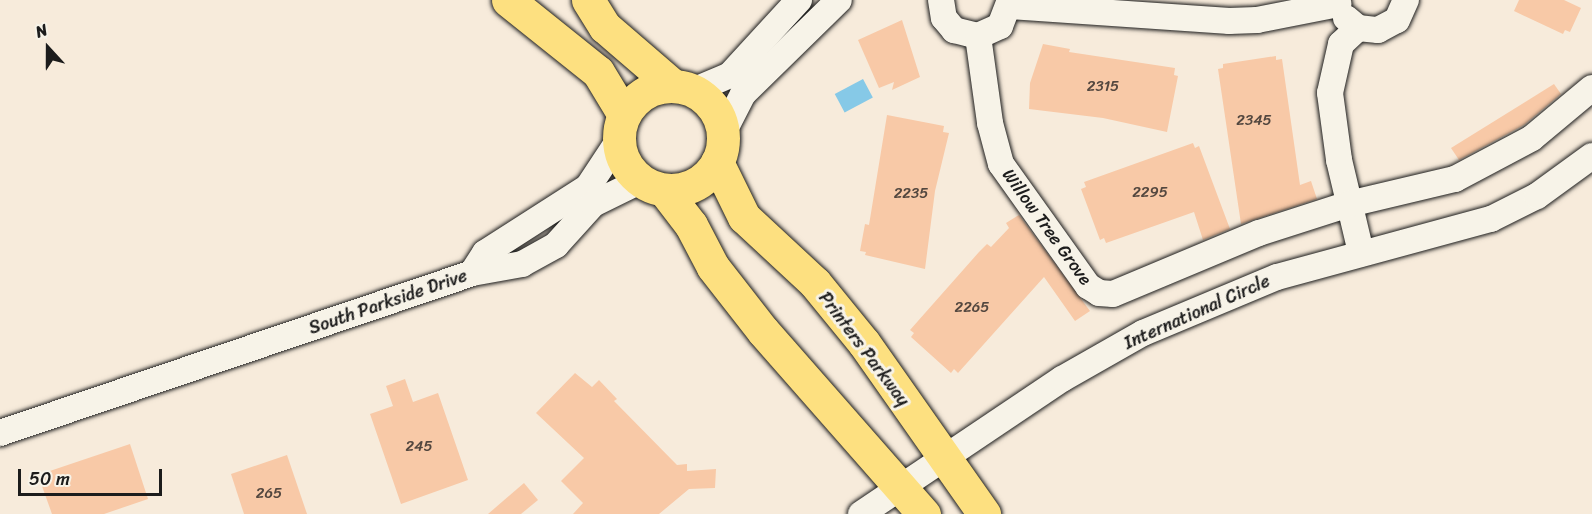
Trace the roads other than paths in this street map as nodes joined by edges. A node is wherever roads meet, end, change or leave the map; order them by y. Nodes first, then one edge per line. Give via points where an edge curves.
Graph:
1 (508, 0) edge
2 (588, 0) edge
3 (799, 0) edge
4 (839, 0) edge
5 (941, 0) edge
6 (1406, 0) edge
7 (1338, 2) edge
8 (1010, 3) edge
9 (1358, 28) junction
10 (978, 36) junction
11 (683, 87) junction
12 (1592, 88) edge
13 (621, 129) junction
14 (724, 131) junction
15 (1592, 156) edge
16 (717, 162) junction
17 (652, 186) junction
18 (1349, 204) junction
19 (1361, 252) junction
20 (472, 273) junction
21 (0, 433) edge
22 (943, 459) junction
23 (901, 486) junction
24 (861, 514) edge
25 (924, 514) edge
26 (984, 514) edge

1 - 13 main road via 598,72
2 - 11 main road via 604,27
3 - 11 street via 730,75
4 - 14 street via 743,94
5 - 10 street via 944,18 954,30
6 - 9 street via 1403,12 1389,27
7 - 8 street via 1257,20 1228,21
7 - 9 street via 1349,22
8 - 10 street via 1000,26
9 - 18 street via 1341,44 1330,93 1330,115
10 - 18 street, Willow Tree Grove via 990,123 1001,164 1088,286 1099,293 1113,294 1259,233
11 - 13 main road via 648,91
11 - 14 main road via 714,106
12 - 18 street, Willow Tree Grove via 1556,122 1481,168 1455,179
13 - 17 main road via 623,159
13 - 20 street via 588,187 485,253
14 - 16 main road via 722,157
15 - 19 street, International Circle via 1537,196 1491,219
16 - 17 main road, South Parkside Drive via 706,176 685,190
16 - 22 main road, Printers Parkway via 744,217 815,283 864,343
17 - 20 street, South Parkside Drive via 593,204 556,245 522,264
17 - 23 main road via 692,225 713,267 763,331
18 - 19 street
19 - 22 street, International Circle via 1226,295 1143,333 1090,361
20 - 21 street, South Parkside Drive
22 - 23 street, International Circle
22 - 26 main road, Printers Parkway
23 - 24 street, International Circle
23 - 25 main road

